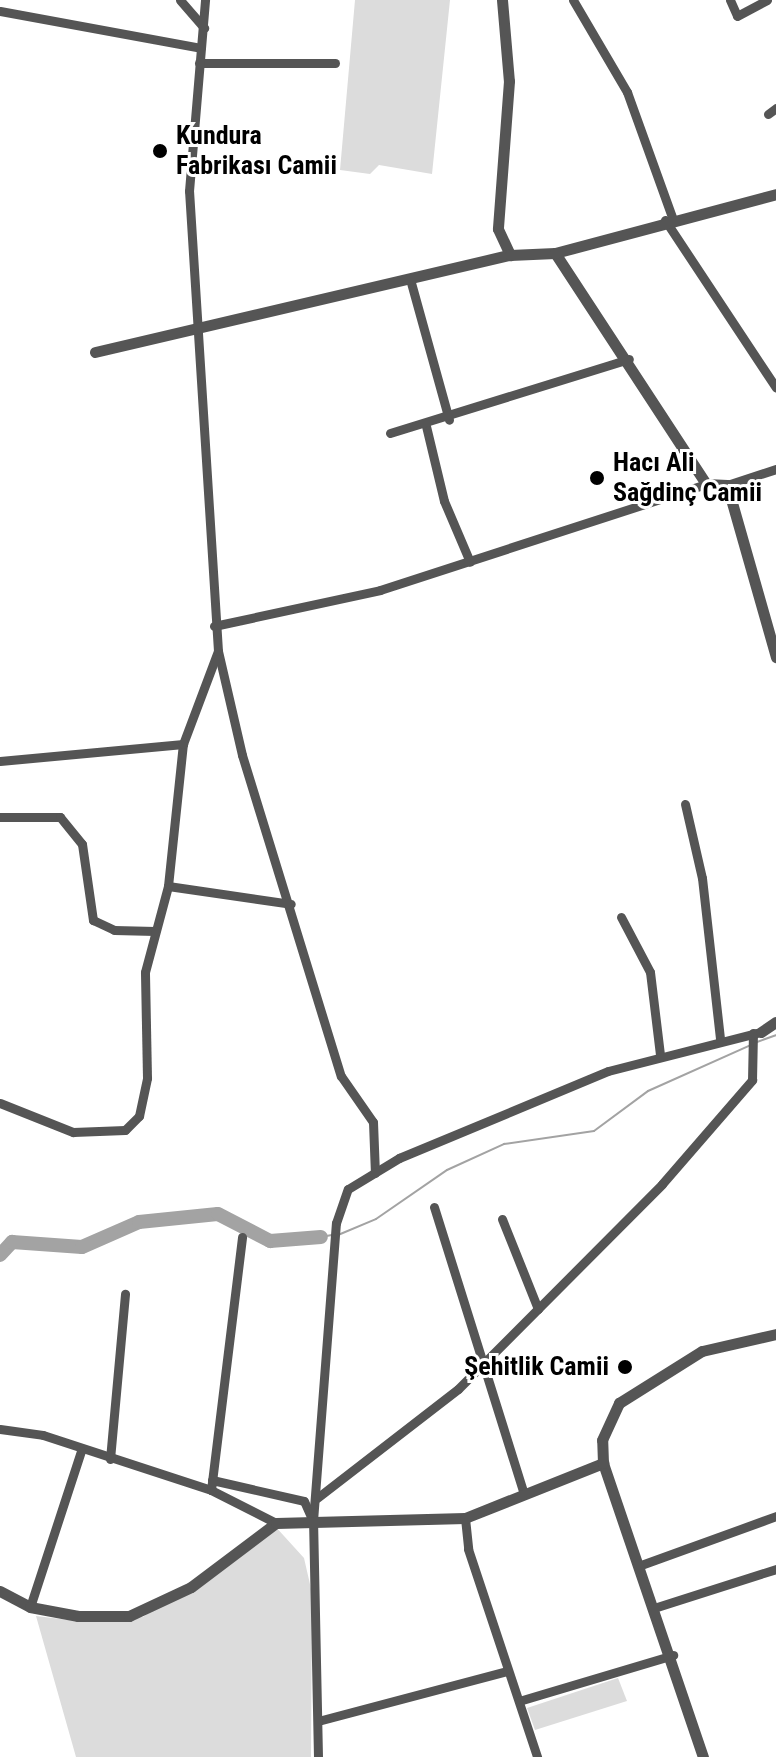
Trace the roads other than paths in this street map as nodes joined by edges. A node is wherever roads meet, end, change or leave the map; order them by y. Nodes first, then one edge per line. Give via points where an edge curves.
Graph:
1 (180, 0) edge
2 (205, 0) edge
3 (502, 0) edge
4 (573, 0) edge
5 (730, 0) edge
6 (767, 0) edge
7 (0, 11) edge
8 (204, 28) junction
9 (201, 48) junction
10 (199, 63) junction
11 (335, 63) dead end
12 (776, 194) edge
13 (668, 219) junction
14 (555, 253) junction
15 (510, 255) junction
16 (410, 279) junction
17 (199, 323) junction
18 (95, 352) dead end
19 (629, 359) junction
20 (776, 388) edge
21 (449, 420) junction
22 (426, 426) junction
23 (390, 433) dead end
24 (776, 469) edge
25 (706, 484) junction
26 (727, 485) junction
27 (470, 562) junction
28 (214, 626) junction
29 (218, 651) junction
30 (776, 657) edge
31 (183, 744) junction
32 (0, 761) edge
33 (685, 804) dead end
34 (0, 817) edge
35 (168, 886) junction
36 (291, 904) junction
37 (621, 917) dead end
38 (155, 931) junction
39 (775, 1026) edge
40 (756, 1035) junction
41 (720, 1039) junction
42 (660, 1055) junction
43 (0, 1103) edge
44 (375, 1173) junction
45 (434, 1207) dead end
46 (502, 1219) dead end
47 (242, 1237) dead end
48 (125, 1294) dead end
49 (538, 1309) junction
50 (776, 1334) edge
51 (481, 1368) junction
52 (0, 1429) edge
53 (81, 1451) junction
54 (110, 1459) junction
55 (603, 1463) junction
56 (212, 1485) junction
57 (524, 1494) junction
58 (317, 1498) junction
59 (776, 1516) edge
60 (465, 1518) junction
61 (313, 1521) junction
62 (276, 1523) junction
63 (641, 1565) junction
64 (776, 1569) edge
65 (0, 1591) edge
66 (30, 1607) junction
67 (657, 1607) junction
68 (673, 1655) junction
69 (507, 1671) junction
70 (519, 1701) junction
71 (318, 1721) junction
72 (318, 1757) edge
73 (537, 1757) edge
74 (703, 1757) edge

1 - 8 street
2 - 8 street
3 - 15 street via 509,81 498,229
4 - 13 street via 627,92
5 - 6 street via 737,16
7 - 9 street
8 - 9 street
9 - 10 street
10 - 11 street
10 - 17 street via 189,191
12 - 13 street
13 - 14 street
13 - 20 street
14 - 15 street
14 - 19 street
15 - 16 street
16 - 17 street
16 - 21 street
17 - 18 street
17 - 28 street
19 - 21 street
19 - 25 street
21 - 22 street
22 - 23 street
22 - 27 street via 444,501
24 - 26 street
25 - 26 street
25 - 27 street
26 - 30 street
27 - 28 street
28 - 29 street
29 - 31 street
29 - 36 street via 242,755
31 - 32 street
31 - 35 street
33 - 41 street via 702,878
34 - 38 street via 60,817 82,844 93,920 114,930
35 - 36 street
35 - 38 street
36 - 44 street via 341,1076 373,1122
37 - 42 street via 650,972
38 - 43 street via 145,972 147,1078 139,1116 125,1130 73,1132
39 - 40 street
40 - 41 street
40 - 49 street via 752,1080 673,1173
41 - 42 street
42 - 44 street
44 - 58 street via 348,1189 336,1223
45 - 51 street
46 - 49 street
47 - 56 street
48 - 54 street
49 - 51 street
50 - 55 street via 702,1351 619,1403 602,1440
51 - 57 street
51 - 58 street
52 - 53 street
53 - 54 street
53 - 66 street
54 - 56 street
55 - 57 street
55 - 63 street
56 - 61 street via 304,1501
56 - 62 street
57 - 60 street
58 - 61 street
59 - 63 street
60 - 61 street
60 - 69 street
61 - 62 street
61 - 71 street
62 - 66 street via 191,1587 129,1616
63 - 67 street
64 - 67 street
65 - 66 street
67 - 68 street
68 - 70 street
68 - 74 street
69 - 70 street
69 - 71 street
70 - 73 street
71 - 72 street

